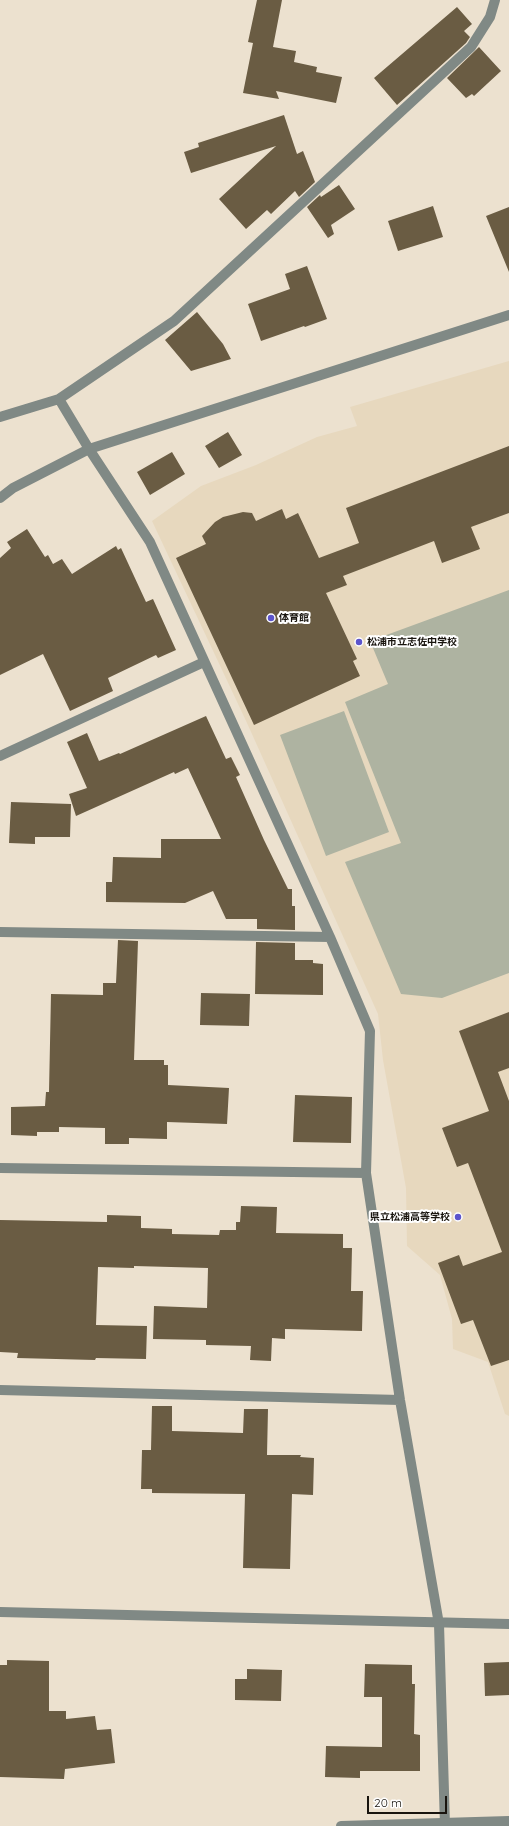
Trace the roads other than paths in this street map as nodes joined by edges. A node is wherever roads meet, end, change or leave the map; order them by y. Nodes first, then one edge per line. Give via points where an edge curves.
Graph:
1 (495, 0) edge
2 (509, 315) edge
3 (59, 399) junction
4 (0, 417) edge
5 (89, 448) junction
6 (0, 498) edge
7 (204, 662) junction
8 (0, 756) edge
9 (0, 932) edge
10 (330, 937) junction
11 (0, 1168) edge
12 (366, 1173) junction
13 (0, 1390) edge
14 (400, 1400) junction
15 (0, 1612) edge
16 (440, 1624) junction
17 (509, 1624) edge
18 (509, 1821) edge
19 (445, 1824) edge
20 (341, 1826) edge

1 - 3 street via 490,17 470,47 180,316
2 - 5 street
3 - 4 street
3 - 5 street
5 - 6 street via 13,488
5 - 7 street via 150,542
7 - 8 street
7 - 10 street
9 - 10 street
10 - 12 street via 370,1031
11 - 12 street
12 - 14 street
13 - 14 street
14 - 16 street
15 - 16 street
16 - 17 street
16 - 19 street
18 - 19 street
19 - 20 street

